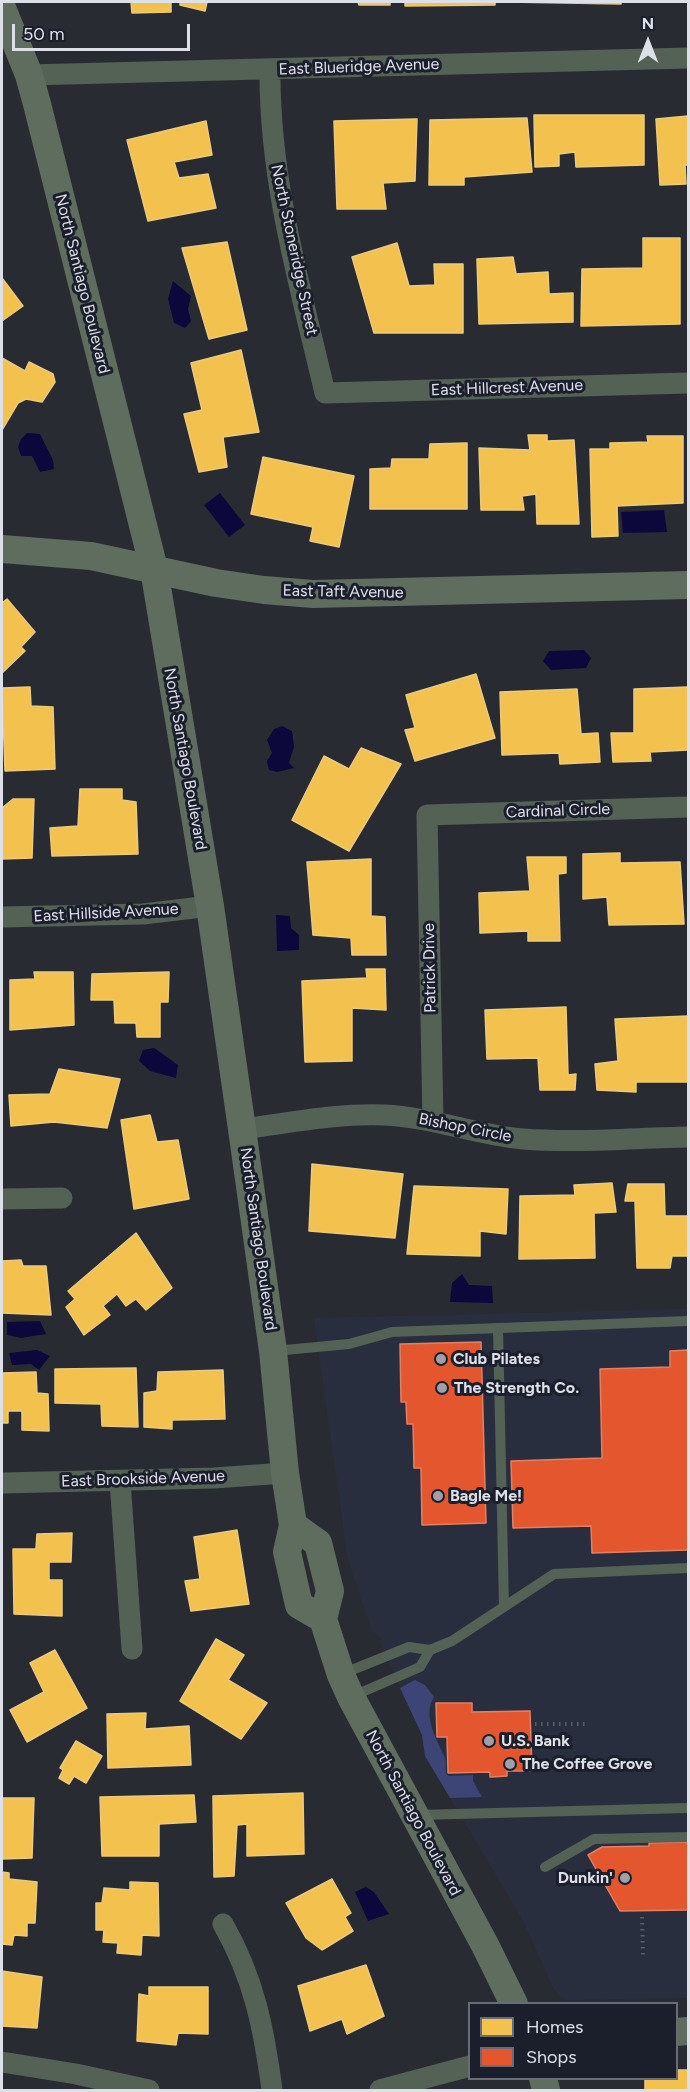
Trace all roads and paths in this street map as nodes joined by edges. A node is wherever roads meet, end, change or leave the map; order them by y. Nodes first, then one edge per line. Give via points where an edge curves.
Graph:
1 (2, 8) edge
2 (688, 58) edge
3 (270, 69) junction
4 (29, 75) junction
5 (688, 383) edge
6 (325, 393) joint
7 (2, 549) edge
8 (154, 569) junction
9 (688, 585) edge
10 (688, 807) edge
11 (427, 815) joint
12 (210, 906) junction
13 (2, 917) edge
14 (434, 1121) junction
15 (242, 1129) junction
16 (688, 1137) edge
17 (62, 1198) dead end
18 (2, 1199) edge
19 (688, 1321) edge
20 (498, 1328) junction
21 (273, 1351) junction
22 (285, 1473) junction
23 (120, 1481) junction
24 (2, 1483) edge
25 (688, 1568) edge
26 (504, 1607) junction
27 (132, 1649) dead end
28 (429, 1650) junction
29 (346, 1686) junction
30 (535, 1724) dead end
31 (586, 1724) dead end
32 (688, 1808) edge
33 (414, 1815) junction
34 (688, 1837) edge
35 (545, 1867) dead end
36 (642, 1917) dead end
37 (223, 1924) dead end
38 (643, 1954) dead end
39 (513, 2002) edge
40 (2, 2061) edge
41 (468, 2067) edge
42 (149, 2091) edge
43 (272, 2091) edge
44 (380, 2091) edge

1 - 4 main road, North Santiago Boulevard
2 - 3 street, East Blueridge Avenue
3 - 4 street, East Blueridge Avenue
3 - 6 street, North Stoneridge Street via 275,166
4 - 8 main road, North Santiago Boulevard
5 - 6 street, East Hillcrest Avenue
7 - 8 main road, East Taft Avenue via 91,556
8 - 9 main road, East Taft Avenue via 264,590 313,594
8 - 12 main road, North Santiago Boulevard
10 - 11 street, Cardinal Circle
11 - 14 street, Patrick Drive
12 - 13 street, East Hillside Avenue via 143,914
12 - 15 main road, North Santiago Boulevard
14 - 15 street, Bishop Circle via 356,1115
14 - 16 street, Bishop Circle via 494,1136 525,1139
15 - 21 main road, North Santiago Boulevard
17 - 18 street
19 - 20 lane
20 - 21 lane via 392,1332 349,1344
20 - 26 lane
21 - 22 main road, North Santiago Boulevard
22 - 23 street, East Brookside Avenue
22 - 29 main road, North Santiago Boulevard via 293,1525 287,1552 299,1605 323,1619
23 - 24 street, East Brookside Avenue
23 - 27 street
25 - 26 lane via 554,1574
26 - 28 lane via 452,1641
28 - 29 lane via 409,1647
28 - 29 lane via 420,1667
29 - 33 main road, North Santiago Boulevard
30 - 31 path
32 - 33 lane
33 - 39 main road, North Santiago Boulevard
34 - 35 lane via 594,1839
36 - 38 path
37 - 43 street via 251,1982 266,2041
40 - 42 street
41 - 44 street

